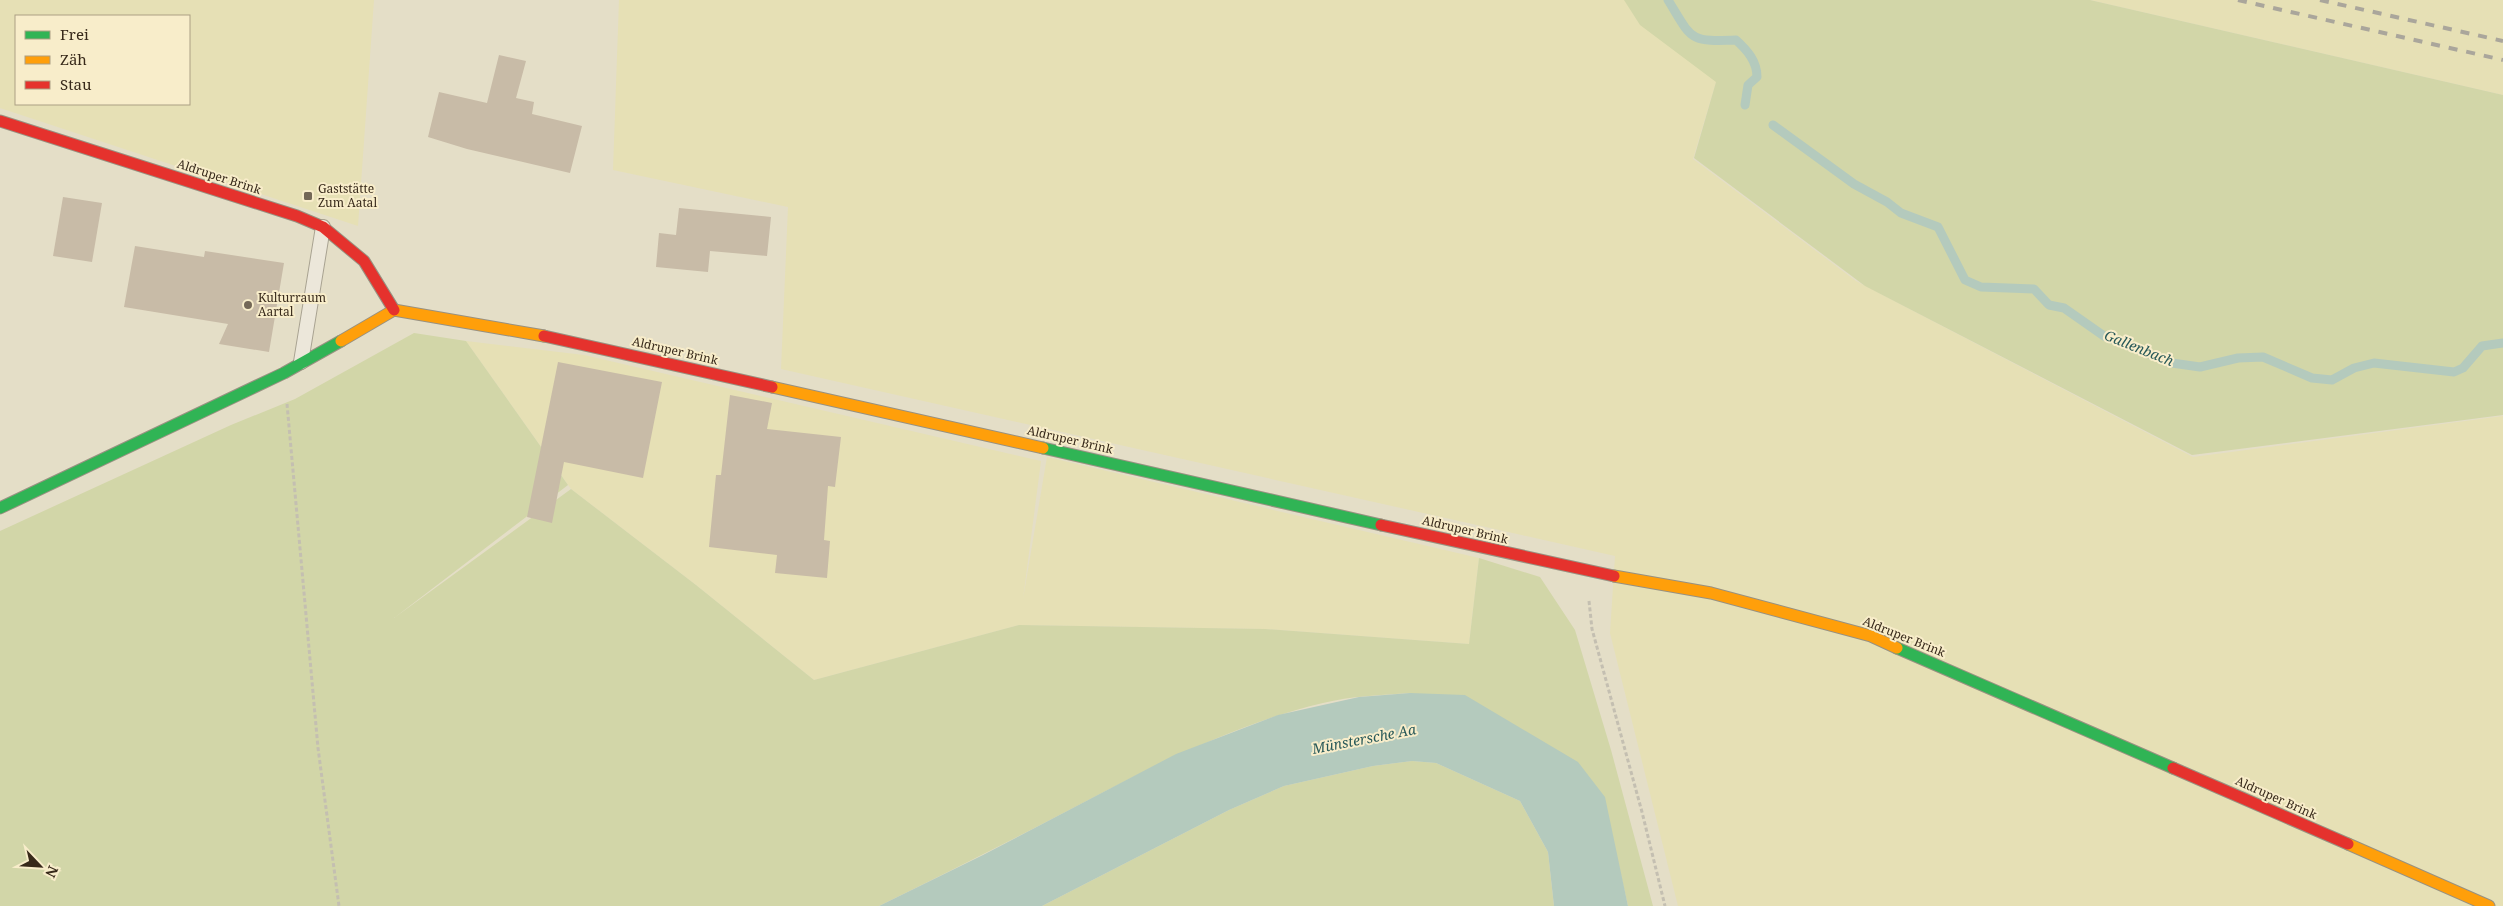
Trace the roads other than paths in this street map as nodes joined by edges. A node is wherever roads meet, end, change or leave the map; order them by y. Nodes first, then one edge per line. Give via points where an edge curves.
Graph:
1 (0, 121) edge
2 (323, 227) junction
3 (394, 310) junction
4 (301, 364) junction
5 (0, 508) edge
6 (2489, 906) edge

1 - 2 street, Aldruper Brink
2 - 3 street, Aldruper Brink via 364,261
2 - 4 lane
3 - 4 street
3 - 6 street, Aldruper Brink via 605,349 1586,571 1711,593 1871,636
4 - 5 street

